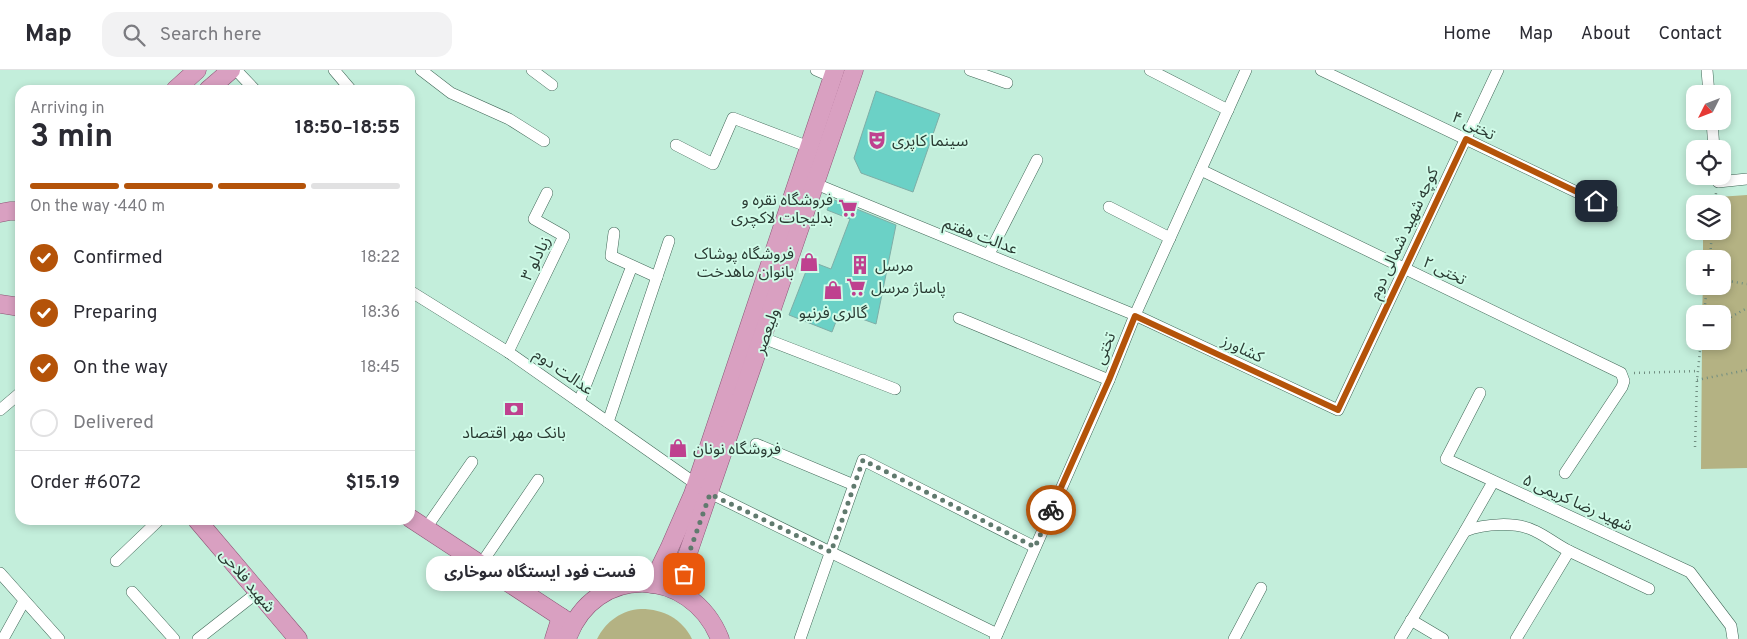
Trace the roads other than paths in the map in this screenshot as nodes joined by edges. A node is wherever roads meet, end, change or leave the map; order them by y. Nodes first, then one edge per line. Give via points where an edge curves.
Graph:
1 (197, 70) edge
2 (231, 70) edge
3 (236, 70) edge
4 (334, 70) edge
5 (422, 70) edge
6 (532, 70) edge
7 (816, 70) edge
8 (854, 70) edge
9 (970, 70) edge
10 (1150, 70) edge
11 (1246, 70) edge
12 (1321, 70) edge
13 (1498, 70) edge
14 (1706, 70) edge
15 (833, 74) edge
16 (1008, 83) dead end
17 (180, 85) edge
18 (214, 85) edge
19 (251, 85) edge
20 (348, 85) edge
21 (552, 85) dead end
22 (1708, 85) edge
23 (1228, 110) junction
24 (1466, 139) junction
25 (544, 141) dead end
26 (676, 146) dead end
27 (809, 147) junction
28 (1037, 160) dead end
29 (1201, 170) junction
30 (1747, 179) edge
31 (1731, 181) edge
32 (816, 184) junction
33 (547, 193) dead end
34 (1109, 207) dead end
35 (1612, 209) dead end
36 (15, 211) edge
37 (0, 213) edge
38 (614, 233) dead end
39 (1170, 238) junction
40 (669, 241) dead end
41 (989, 254) junction
42 (632, 266) junction
43 (1405, 268) junction
44 (657, 277) junction
45 (415, 294) edge
46 (1135, 316) junction
47 (959, 318) dead end
48 (763, 338) junction
49 (508, 352) junction
50 (1109, 380) junction
51 (895, 388) dead end
52 (1480, 393) dead end
53 (15, 397) edge
54 (579, 402) junction
55 (0, 410) edge
56 (1338, 410) joint
57 (608, 422) junction
58 (756, 444) dead end
59 (472, 462) dead end
60 (1565, 473) dead end
61 (538, 480) dead end
62 (1493, 482) junction
63 (854, 485) junction
64 (703, 489) junction
65 (415, 521) edge
66 (154, 525) edge
67 (201, 525) edge
68 (426, 528) junction
69 (1465, 531) junction
70 (1035, 547) junction
71 (1568, 551) junction
72 (831, 552) junction
73 (116, 561) dead end
74 (481, 564) junction
75 (0, 573) edge
76 (652, 584) junction
77 (1261, 588) dead end
78 (1649, 589) dead end
79 (132, 592) dead end
80 (258, 592) junction
81 (681, 592) junction
82 (24, 601) junction
83 (1411, 620) junction
84 (567, 627) edge
85 (996, 637) edge
86 (802, 638) edge
87 (4, 639) edge
88 (59, 639) edge
89 (174, 639) edge
90 (198, 639) edge
91 (298, 639) edge
92 (554, 639) edge
93 (720, 639) edge
94 (1234, 639) edge
95 (1400, 639) edge
96 (1444, 639) edge
97 (1516, 639) edge
98 (1733, 639) edge

1 - 17 main road
2 - 18 main road
3 - 19 street
4 - 20 street
5 - 25 street via 451,93 509,119
6 - 21 street
7 - 15 street
8 - 32 main road, ولیعصر
9 - 16 street
10 - 23 street
11 - 23 street, تختی
12 - 24 street, تختی ۴
13 - 24 street, کوچه شهید شمالی دوم
14 - 22 street
15 - 27 main road, ولیعصر
23 - 29 street, تختی
24 - 35 street, تختی ۴
24 - 43 street, کوچه شهید شمالی دوم
26 - 27 street via 712,164 733,118
27 - 64 main road, ولیعصر
28 - 41 street
29 - 39 street, تختی
29 - 43 street, تختی ۲
30 - 31 street
32 - 41 street, عدالت هفتم
32 - 48 main road, ولیعصر
33 - 49 street, زیادلو ۳ via 534,220 564,236
34 - 39 street
36 - 37 main road
38 - 42 street via 611,256
39 - 46 street, تختی
40 - 44 street
41 - 46 street, عدالت هفتم
42 - 44 street
42 - 54 street
43 - 56 street, کوچه شهید شمالی دوم
43 - 60 street, تختی ۲ via 1621,373 1622,387
44 - 57 street
45 - 49 street, عدالت دوم
46 - 50 street, تختی
46 - 56 street, کشاورز
47 - 50 street
48 - 51 street
48 - 64 main road, ولیعصر
49 - 54 street, عدالت دوم
50 - 70 street, تختی
52 - 62 street, شهید رضا کریمی ۵ via 1446,459
53 - 55 street
54 - 57 street, عدالت دوم
57 - 64 street, عدالت دوم
58 - 63 street
59 - 68 street
61 - 74 street
62 - 69 street
62 - 98 street, شهید رضا کریمی ۵ via 1690,572 1731,626
63 - 70 street via 863,460
63 - 72 street
64 - 72 street, عدالت دوم
64 - 76 main road, ولیعصر
64 - 81 main road, ولیعصر
65 - 68 main road
66 - 73 street
67 - 80 main road, شهید فلاحی
68 - 74 main road
69 - 71 street via 1477,526 1503,524 1533,530
69 - 83 street
70 - 85 street, تختی
71 - 78 street
71 - 97 street
72 - 85 street, عدالت دوم
72 - 86 street
74 - 84 main road
75 - 82 street
76 - 81 main road
76 - 84 main road via 631,584 611,590 585,608
77 - 94 street
79 - 89 street
80 - 90 street
80 - 91 main road, شهید فلاحی
81 - 93 main road via 702,608
82 - 87 street
82 - 88 street
83 - 95 street
83 - 96 street
84 - 92 main road

